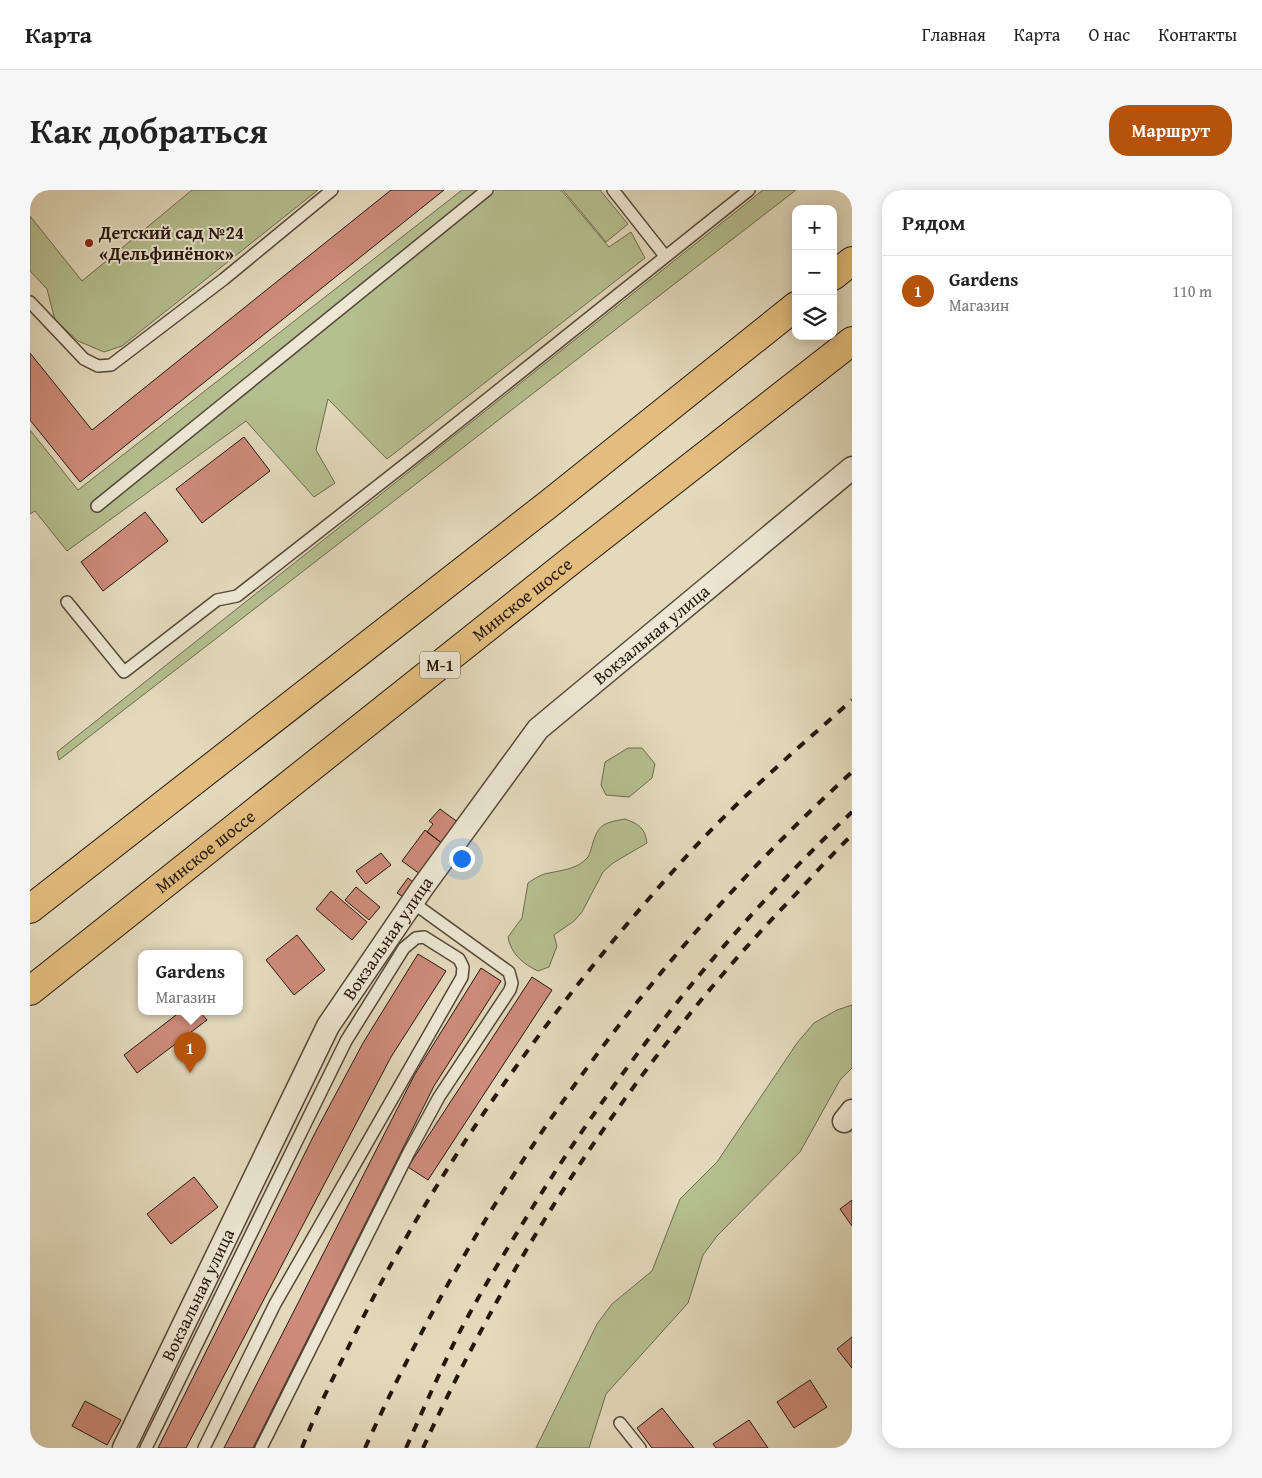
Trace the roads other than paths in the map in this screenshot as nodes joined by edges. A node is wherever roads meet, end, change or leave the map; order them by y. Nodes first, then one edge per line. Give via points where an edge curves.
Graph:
1 (332, 190) edge
2 (487, 190) edge
3 (613, 190) edge
4 (749, 190) edge
5 (664, 256) junction
6 (852, 261) edge
7 (837, 273) edge
8 (30, 302) edge
9 (792, 309) edge
10 (852, 341) edge
11 (852, 468) edge
12 (97, 506) dead end
13 (67, 602) dead end
14 (412, 902) junction
15 (30, 909) edge
16 (30, 991) edge
17 (620, 1423) dead end
18 (124, 1448) edge
19 (146, 1448) edge
20 (204, 1448) edge
21 (261, 1448) edge
22 (640, 1448) edge

1 - 8 lane via 224,279 111,364 98,366 84,359
2 - 12 lane
3 - 5 lane
4 - 5 lane
5 - 13 lane via 237,596 217,600 124,672
6 - 7 highway
9 - 15 highway via 550,503
10 - 16 highway, Минское шоссе / М-1
11 - 14 street, Вокзальная улица via 538,729
14 - 18 street, Вокзальная улица via 328,1026
14 - 21 lane via 509,972 512,984 435,1105
17 - 22 lane
19 - 20 lane via 346,1041 404,948 416,938 424,937 459,959 463,967 462,977 275,1304

